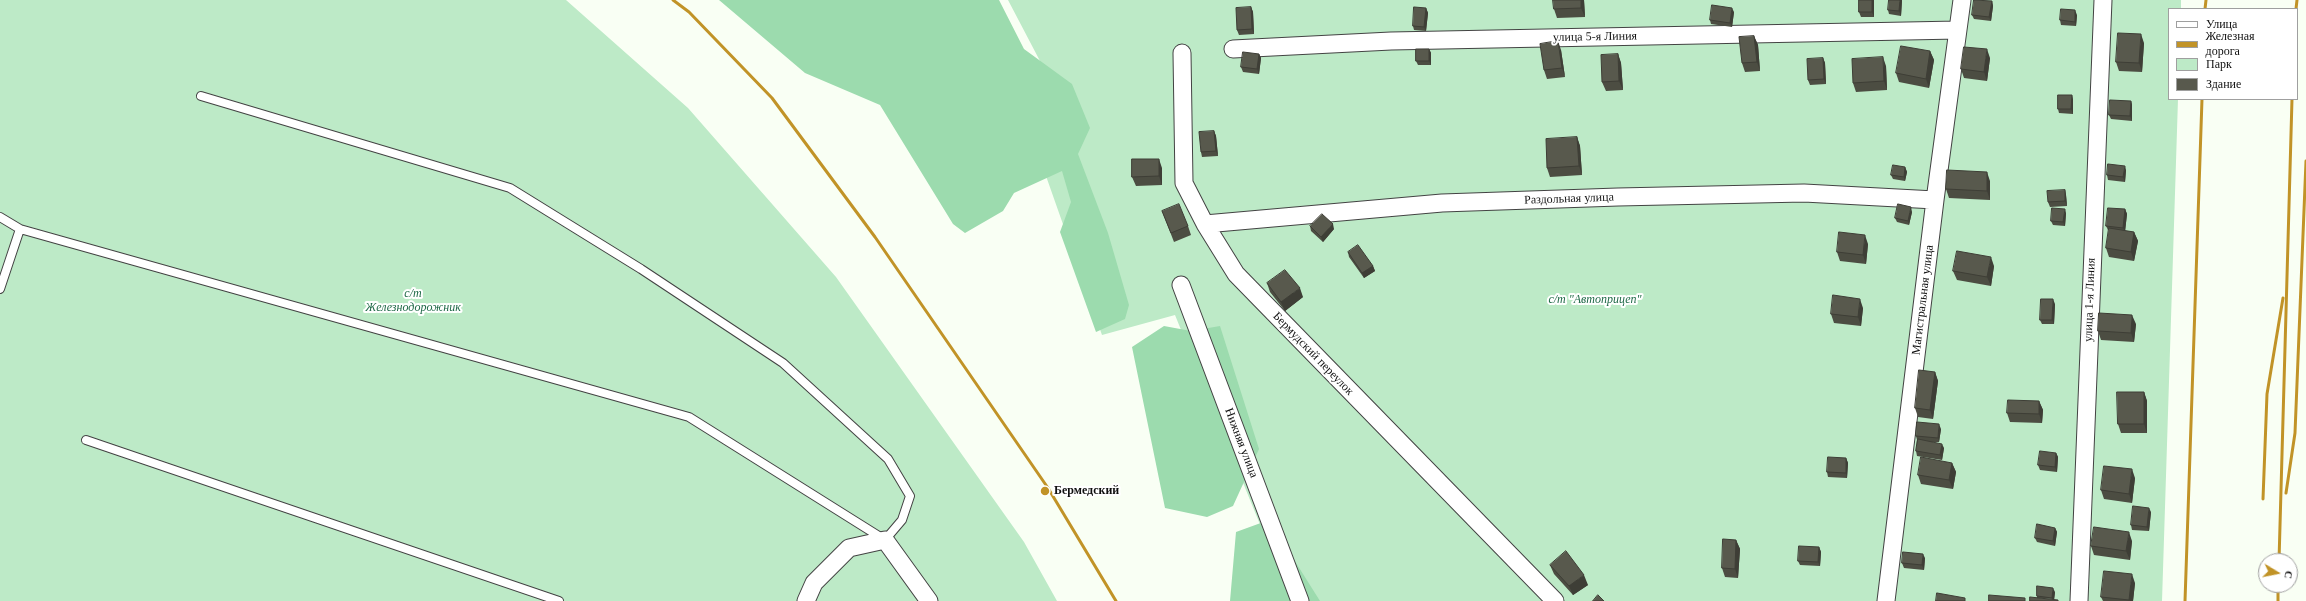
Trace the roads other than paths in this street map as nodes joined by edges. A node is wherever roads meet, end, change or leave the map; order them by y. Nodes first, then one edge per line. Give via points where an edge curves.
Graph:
1 (1962, 0) edge
2 (2103, 0) edge
3 (1958, 30) junction
4 (1233, 49) dead end
5 (1182, 53) dead end
6 (201, 96) dead end
7 (1935, 200) junction
8 (0, 217) edge
9 (1205, 224) junction
10 (20, 229) junction
11 (1181, 285) dead end
12 (0, 289) edge
13 (86, 440) dead end
14 (885, 540) junction
15 (559, 601) edge
16 (806, 601) edge
17 (929, 601) edge
18 (1300, 601) edge
19 (1555, 601) edge
20 (1886, 601) edge
21 (2079, 601) edge

1 - 3 street, Магистральная улица
2 - 21 street, улица 1-я Линия
3 - 4 street, улица 5-я Линия via 1391,41
3 - 7 street, Магистральная улица
5 - 9 street, Бермудский переулок via 1184,183
6 - 14 lane via 510,188 641,269 783,363 888,459 910,496 902,520
7 - 9 street, Раздольная улица via 1804,193 1442,203
7 - 20 street, Магистральная улица
8 - 10 lane
9 - 19 street, Бермудский переулок via 1236,274
10 - 12 lane
10 - 14 lane via 689,417
11 - 18 street, Нижняя улица
13 - 15 lane
14 - 16 street via 849,548 814,583
14 - 17 street

